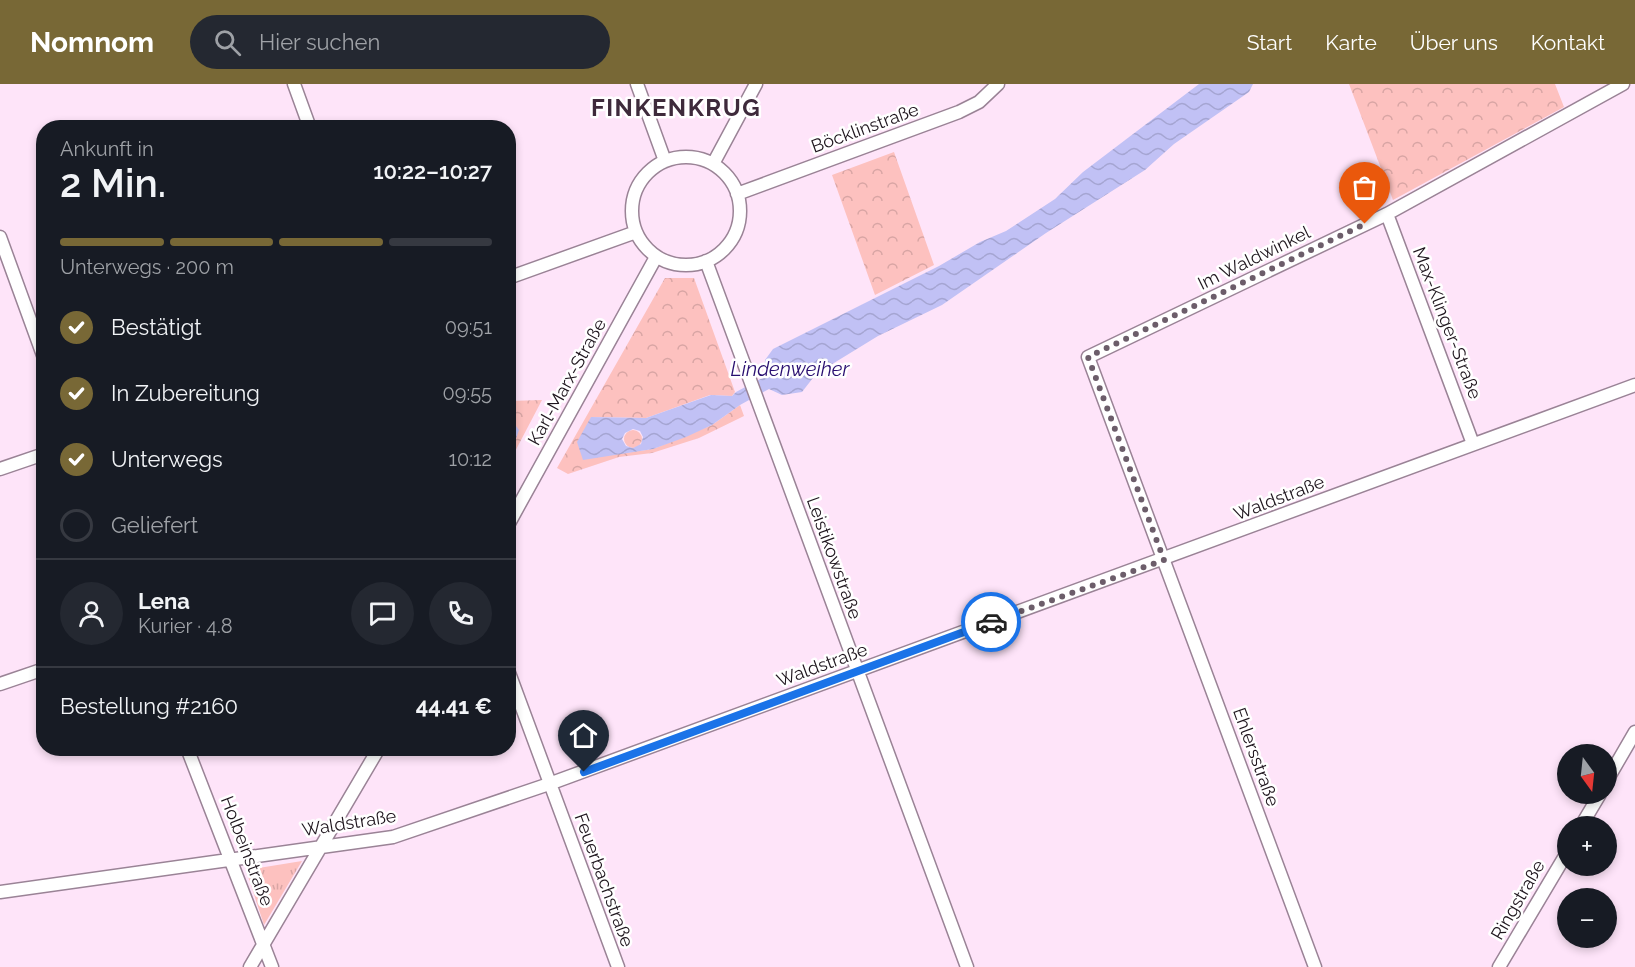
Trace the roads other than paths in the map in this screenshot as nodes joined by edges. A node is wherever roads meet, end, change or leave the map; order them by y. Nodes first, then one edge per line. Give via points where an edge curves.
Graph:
1 (294, 84) edge
2 (637, 84) edge
3 (756, 84) edge
4 (998, 84) edge
5 (1623, 84) edge
6 (307, 120) edge
7 (665, 161) junction
8 (712, 164) junction
9 (737, 194) junction
10 (1387, 214) junction
11 (636, 232) junction
12 (0, 237) edge
13 (656, 257) junction
14 (706, 261) junction
15 (516, 275) edge
16 (36, 336) edge
17 (1635, 385) edge
18 (1473, 444) junction
19 (36, 457) edge
20 (0, 470) edge
21 (516, 511) edge
22 (1164, 560) junction
23 (857, 671) junction
24 (36, 672) edge
25 (0, 684) edge
26 (516, 692) edge
27 (1635, 732) edge
28 (190, 756) edge
29 (374, 756) edge
30 (1617, 763) edge
31 (549, 784) junction
32 (322, 846) junction
33 (231, 859) junction
34 (1557, 870) edge
35 (0, 892) edge
36 (263, 944) junction
37 (250, 967) edge
38 (272, 967) edge
39 (618, 967) edge
40 (967, 967) edge
41 (1314, 967) edge
42 (1500, 967) edge

1 - 6 street
2 - 7 street
3 - 8 street
4 - 9 street, Böcklinstraße via 979,102 959,112
5 - 10 street, Im Waldwinkel
7 - 8 street via 689,157
7 - 11 street via 647,173 636,190 632,211
8 - 9 street via 728,176
9 - 14 street via 740,214 735,234 724,250
10 - 18 street, Max-Klinger-Straße
10 - 22 street, Im Waldwinkel via 1088,357
11 - 13 street
11 - 15 street
12 - 16 street
13 - 14 street via 690,266
13 - 21 street, Karl-Marx-Straße
14 - 23 street, Leistikowstraße
17 - 18 street, Waldstraße
18 - 22 street, Waldstraße
19 - 20 street
22 - 23 street, Waldstraße
22 - 41 street, Ehlersstraße
23 - 31 street, Waldstraße
23 - 40 street, Leistikowstraße
24 - 25 street
26 - 31 street, Feuerbachstraße
27 - 30 street
28 - 33 street, Holbeinstraße
29 - 32 street
31 - 32 street, Waldstraße via 393,837
31 - 39 street, Feuerbachstraße
32 - 33 street, Waldstraße
32 - 36 street
33 - 35 street, Waldstraße
33 - 36 street, Holbeinstraße
34 - 42 street, Ringstraße
36 - 37 street
36 - 38 street, Holbeinstraße

